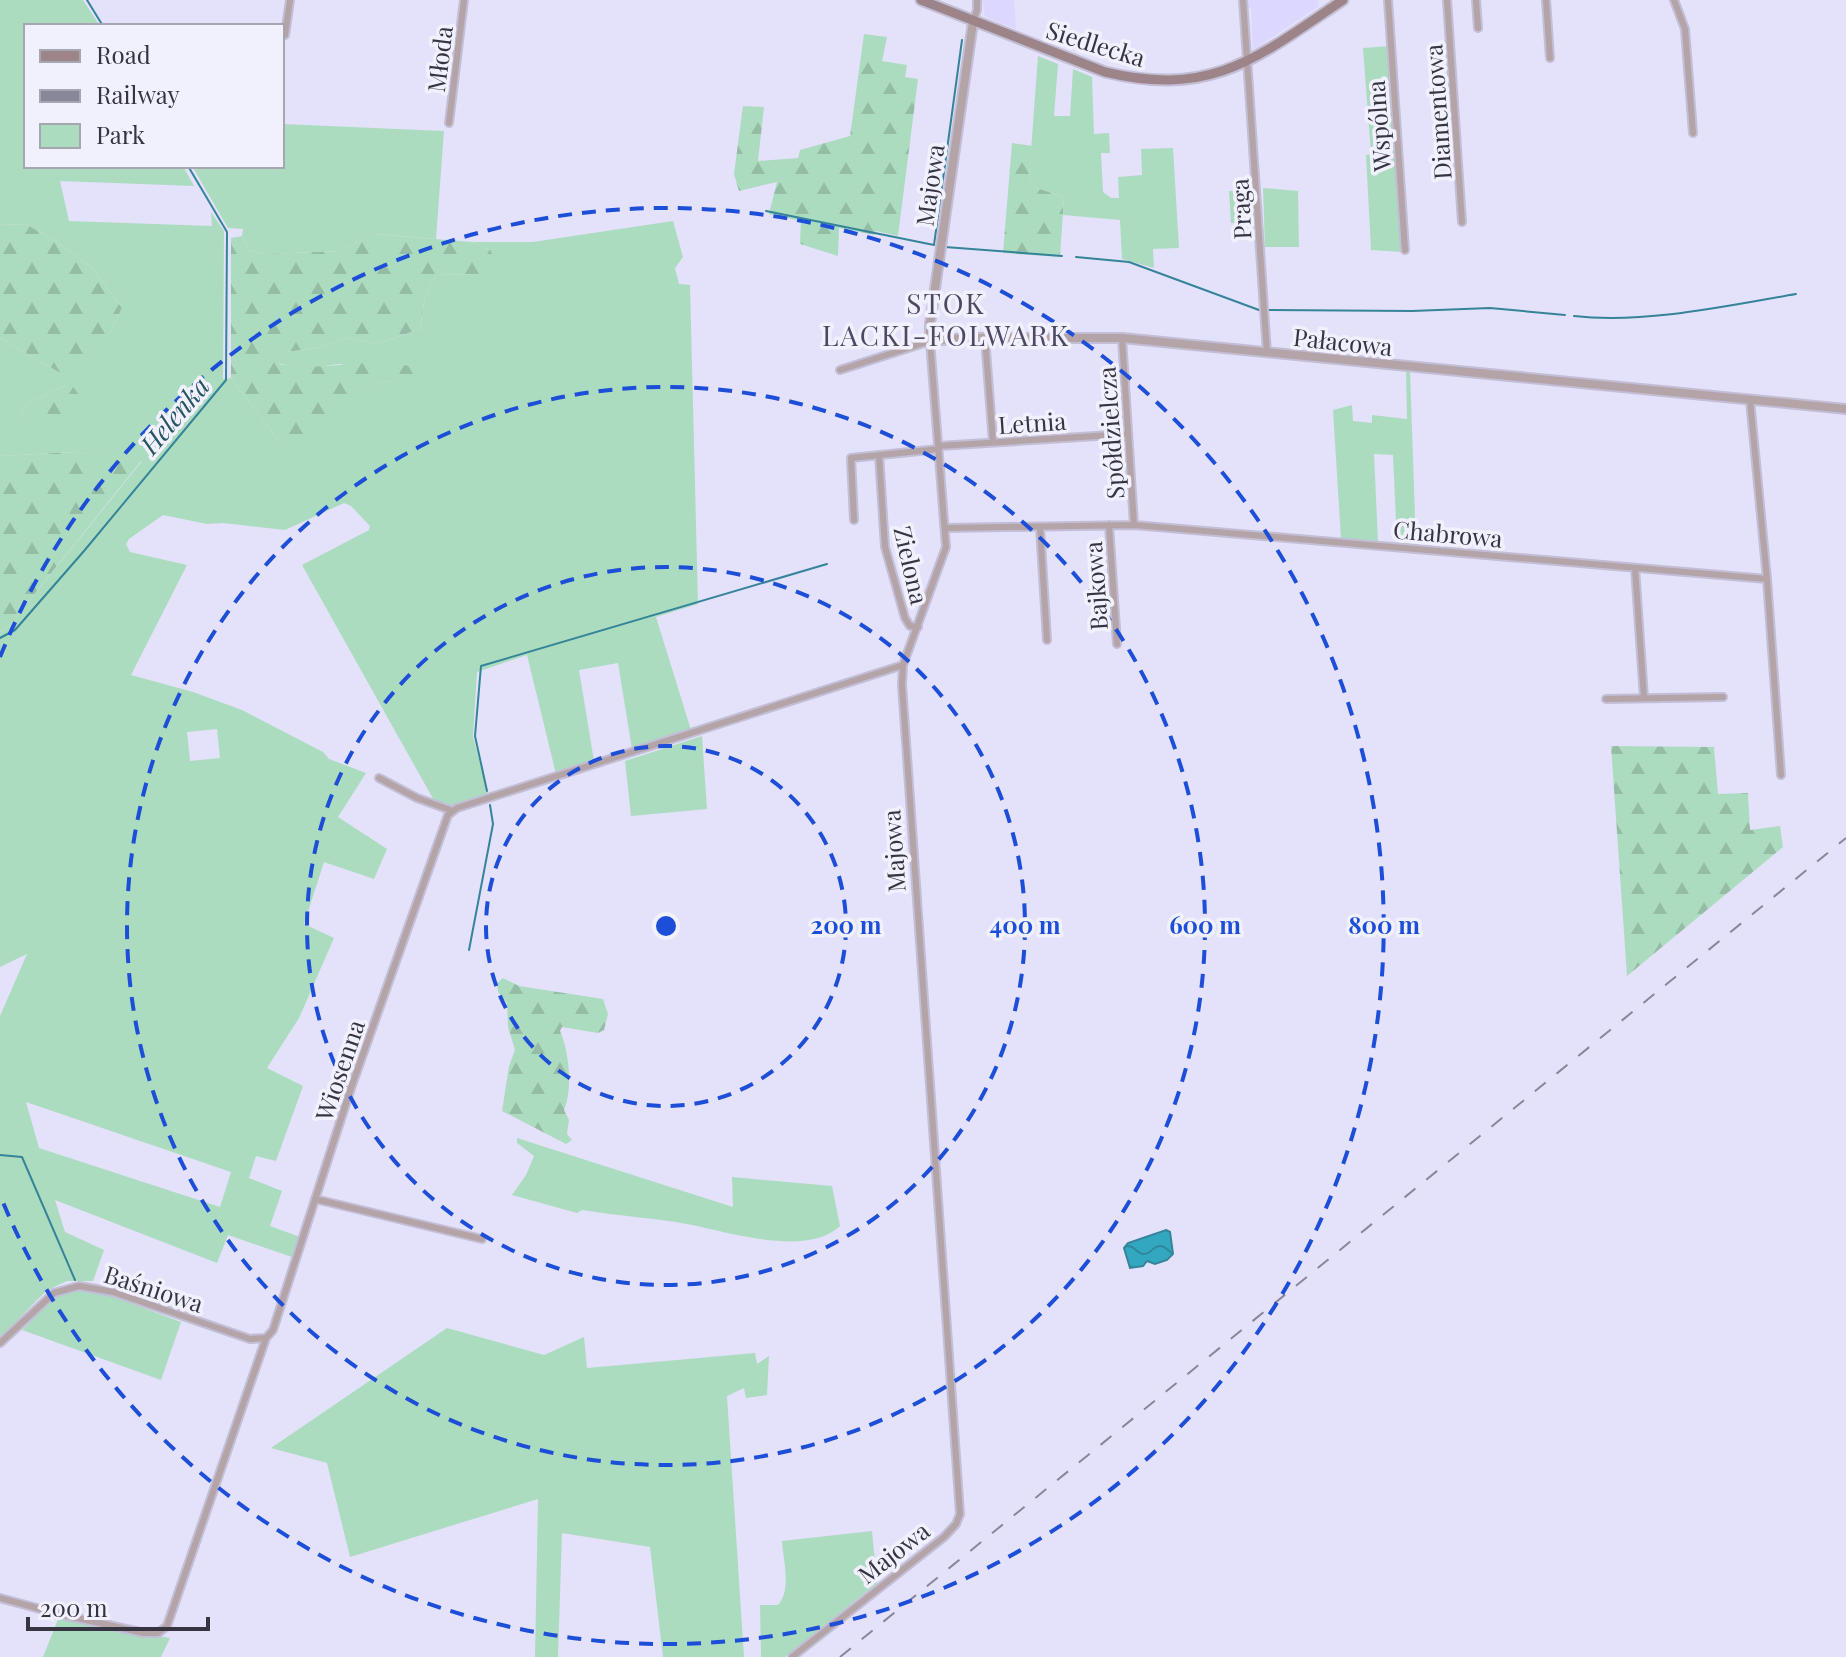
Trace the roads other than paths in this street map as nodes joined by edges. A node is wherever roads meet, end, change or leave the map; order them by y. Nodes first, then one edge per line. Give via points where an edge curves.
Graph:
1 (290, 0) edge
2 (464, 0) edge
3 (921, 0) edge
4 (977, 0) edge
5 (1243, 0) edge
6 (1343, 0) edge
7 (1388, 0) edge
8 (1447, 0) edge
9 (1476, 0) edge
10 (1546, 0) edge
11 (1674, 0) edge
12 (973, 22) junction
13 (1478, 28) dead end
14 (285, 35) dead end
15 (1550, 58) dead end
16 (1247, 62) junction
17 (449, 123) dead end
18 (1693, 133) dead end
19 (1462, 222) dead end
20 (1405, 250) dead end
21 (985, 338) junction
22 (1122, 338) junction
23 (930, 341) junction
24 (1267, 353) junction
25 (840, 370) dead end
26 (1750, 400) junction
27 (1846, 409) edge
28 (1128, 434) junction
29 (993, 442) junction
30 (939, 448) junction
31 (879, 455) junction
32 (854, 520) dead end
33 (1109, 525) junction
34 (1134, 525) junction
35 (1040, 527) junction
36 (946, 528) junction
37 (1635, 568) junction
38 (1767, 579) junction
39 (918, 627) junction
40 (1047, 640) dead end
41 (1117, 644) dead end
42 (903, 665) junction
43 (1723, 697) dead end
44 (1644, 698) junction
45 (1606, 699) dead end
46 (1781, 775) dead end
47 (379, 778) dead end
48 (453, 811) junction
49 (315, 1199) junction
50 (482, 1239) dead end
51 (266, 1338) junction
52 (0, 1343) edge
53 (0, 1598) edge
54 (792, 1657) edge

1 - 14 street
2 - 17 street, Młoda
3 - 12 main road, Siedlecka
4 - 12 street
5 - 16 street, Praga
6 - 16 main road, Siedlecka
7 - 20 street, Wspólna
8 - 19 street, Diamentowa
9 - 13 street
10 - 15 street
11 - 18 street via 1685,29
12 - 16 main road, Siedlecka via 1134,79 1192,79
12 - 23 street, Majowa
16 - 24 street, Praga
21 - 22 street, Pałacowa
21 - 23 street, Pałacowa
21 - 29 street
22 - 24 street, Pałacowa
22 - 28 street, Spółdzielcza
23 - 25 street, Pałacowa
23 - 30 street, Majowa
24 - 26 street, Pałacowa
26 - 27 street, Pałacowa
26 - 38 street
28 - 29 street, Letnia
28 - 34 street, Spółdzielcza
29 - 30 street, Letnia
30 - 31 street, Letnia
30 - 36 street, Majowa
31 - 32 street, Letnia via 851,458
31 - 39 street, Zielona via 885,547 905,618
33 - 34 street, Chabrowa
33 - 35 street, Chabrowa
33 - 41 street, Bajkowa
34 - 37 street, Chabrowa
35 - 36 street, Chabrowa
35 - 40 street
36 - 39 street, Majowa via 944,556
37 - 38 street, Chabrowa
37 - 44 street
38 - 46 street
39 - 42 street, Majowa
42 - 48 street
42 - 54 street, Majowa via 960,1514 944,1537
43 - 44 street
44 - 45 street
47 - 48 street
48 - 49 street, Wiosenna via 443,825
49 - 50 street
49 - 51 street, Wiosenna
51 - 52 street, Baśniowa via 250,1339 113,1292 79,1286 54,1293
51 - 53 street, Wiosenna via 163,1631 144,1633

